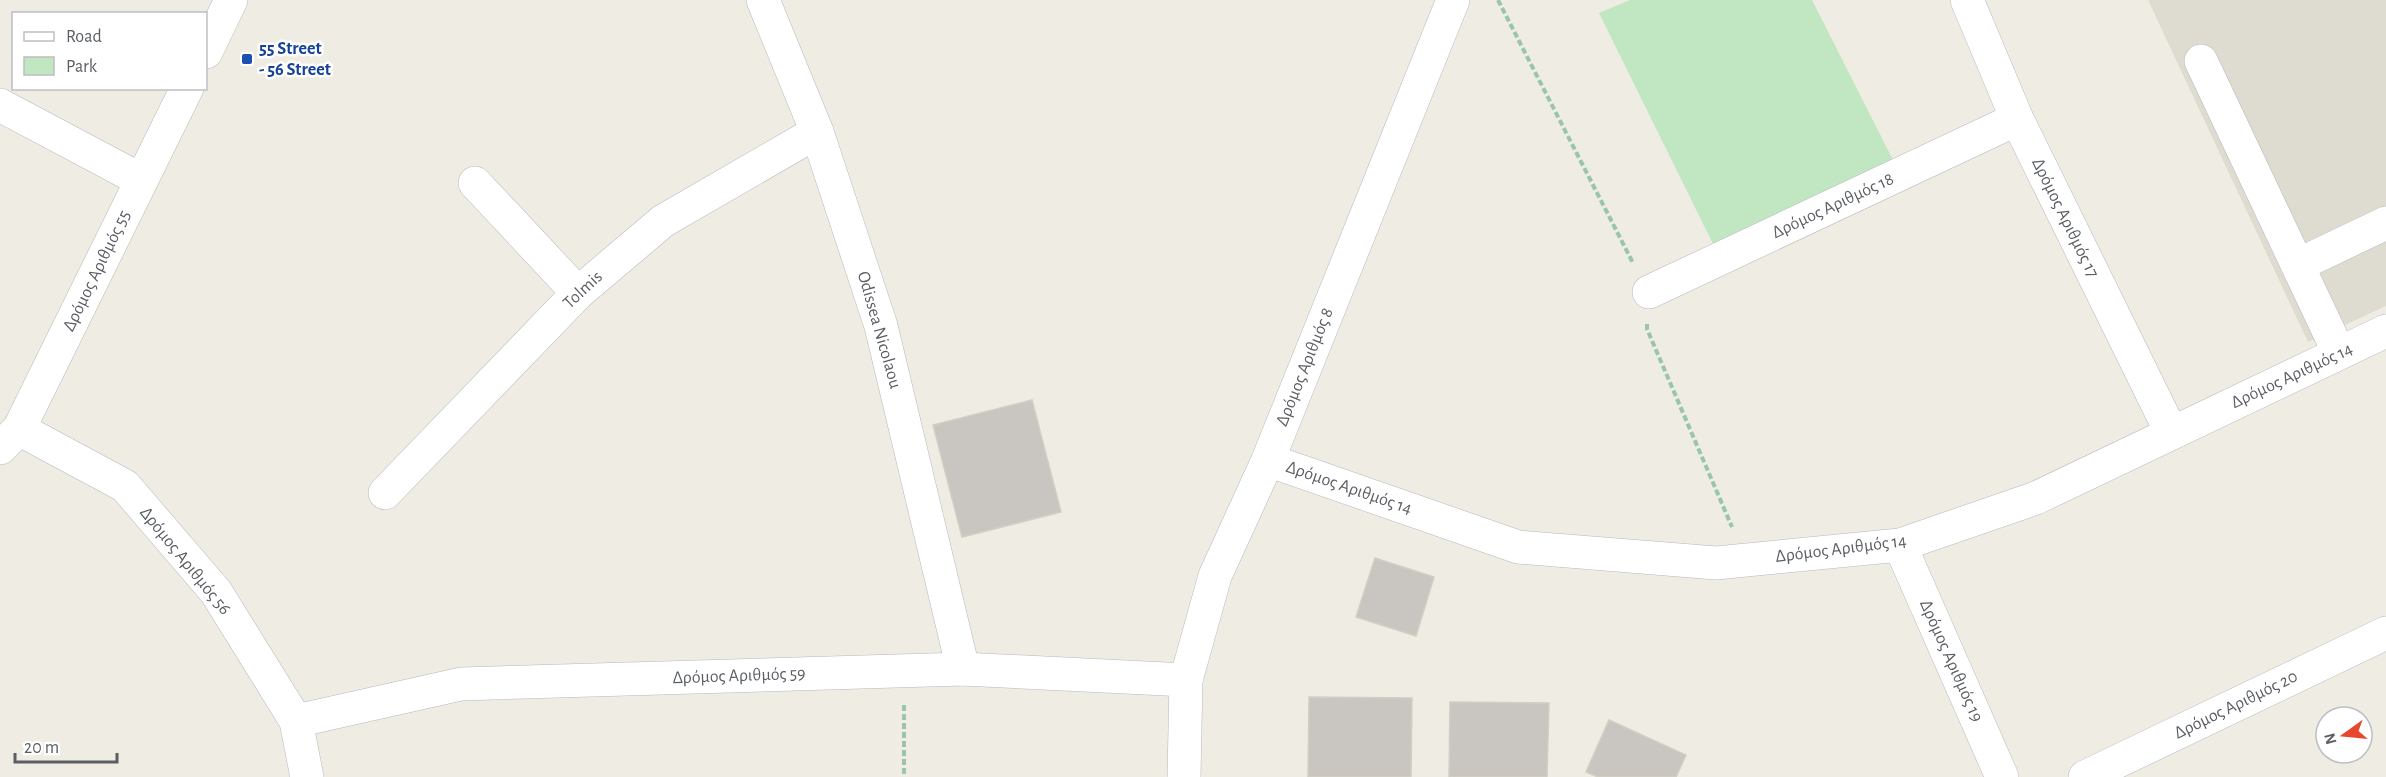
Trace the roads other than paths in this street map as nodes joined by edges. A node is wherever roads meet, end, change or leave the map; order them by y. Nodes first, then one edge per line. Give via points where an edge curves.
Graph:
1 (231, 0) edge
2 (763, 0) edge
3 (1453, 0) edge
4 (1967, 0) edge
5 (207, 50) edge
6 (2201, 61) dead end
7 (186, 90) edge
8 (0, 105) edge
9 (2017, 119) junction
10 (817, 132) junction
11 (141, 180) junction
12 (475, 183) dead end
13 (2386, 223) edge
14 (2298, 265) junction
15 (1648, 292) road end
16 (578, 293) junction
17 (2386, 331) edge
18 (2339, 353) junction
19 (2171, 432) junction
20 (10, 438) edge
21 (1268, 460) junction
22 (385, 494) dead end
23 (1900, 545) junction
24 (2386, 633) edge
25 (963, 669) junction
26 (1186, 680) junction
27 (296, 722) junction
28 (307, 777) edge
29 (1184, 777) edge
30 (2002, 777) edge
31 (2085, 777) edge

1 - 5 street
2 - 10 street, Odissea Nicolaou
3 - 21 street, Δρόμος Αριθμός 8
4 - 9 street, Δρόμος Αριθμός 17
6 - 14 street
7 - 11 street, Δρόμος Αριθμός 55
8 - 11 street
9 - 15 street, Δρόμος Αριθμός 18
9 - 19 street, Δρόμος Αριθμός 17
10 - 16 street, Tolmis via 663,221
10 - 25 street, Odissea Nicolaou via 881,326
11 - 20 street, Δρόμος Αριθμός 55
12 - 16 street
13 - 14 street
14 - 18 street
16 - 22 street, Tolmis
17 - 18 street, Δρόμος Αριθμός 14
18 - 19 street, Δρόμος Αριθμός 14
19 - 23 street, Δρόμος Αριθμός 14 via 2036,498
20 - 27 street, Δρόμος Αριθμός 56 via 125,486 216,592
21 - 23 street, Δρόμος Αριθμός 14 via 1518,547 1716,563
21 - 26 street, Δρόμος Αριθμός 8 via 1215,576
23 - 30 street, Δρόμος Αριθμός 19
24 - 31 street, Δρόμος Αριθμός 20
25 - 26 street, Δρόμος Αριθμός 59
25 - 27 street, Δρόμος Αριθμός 59 via 461,684
26 - 29 street, Δρόμος Αριθμός 8
27 - 28 street, Δρόμος Αριθμός 56

